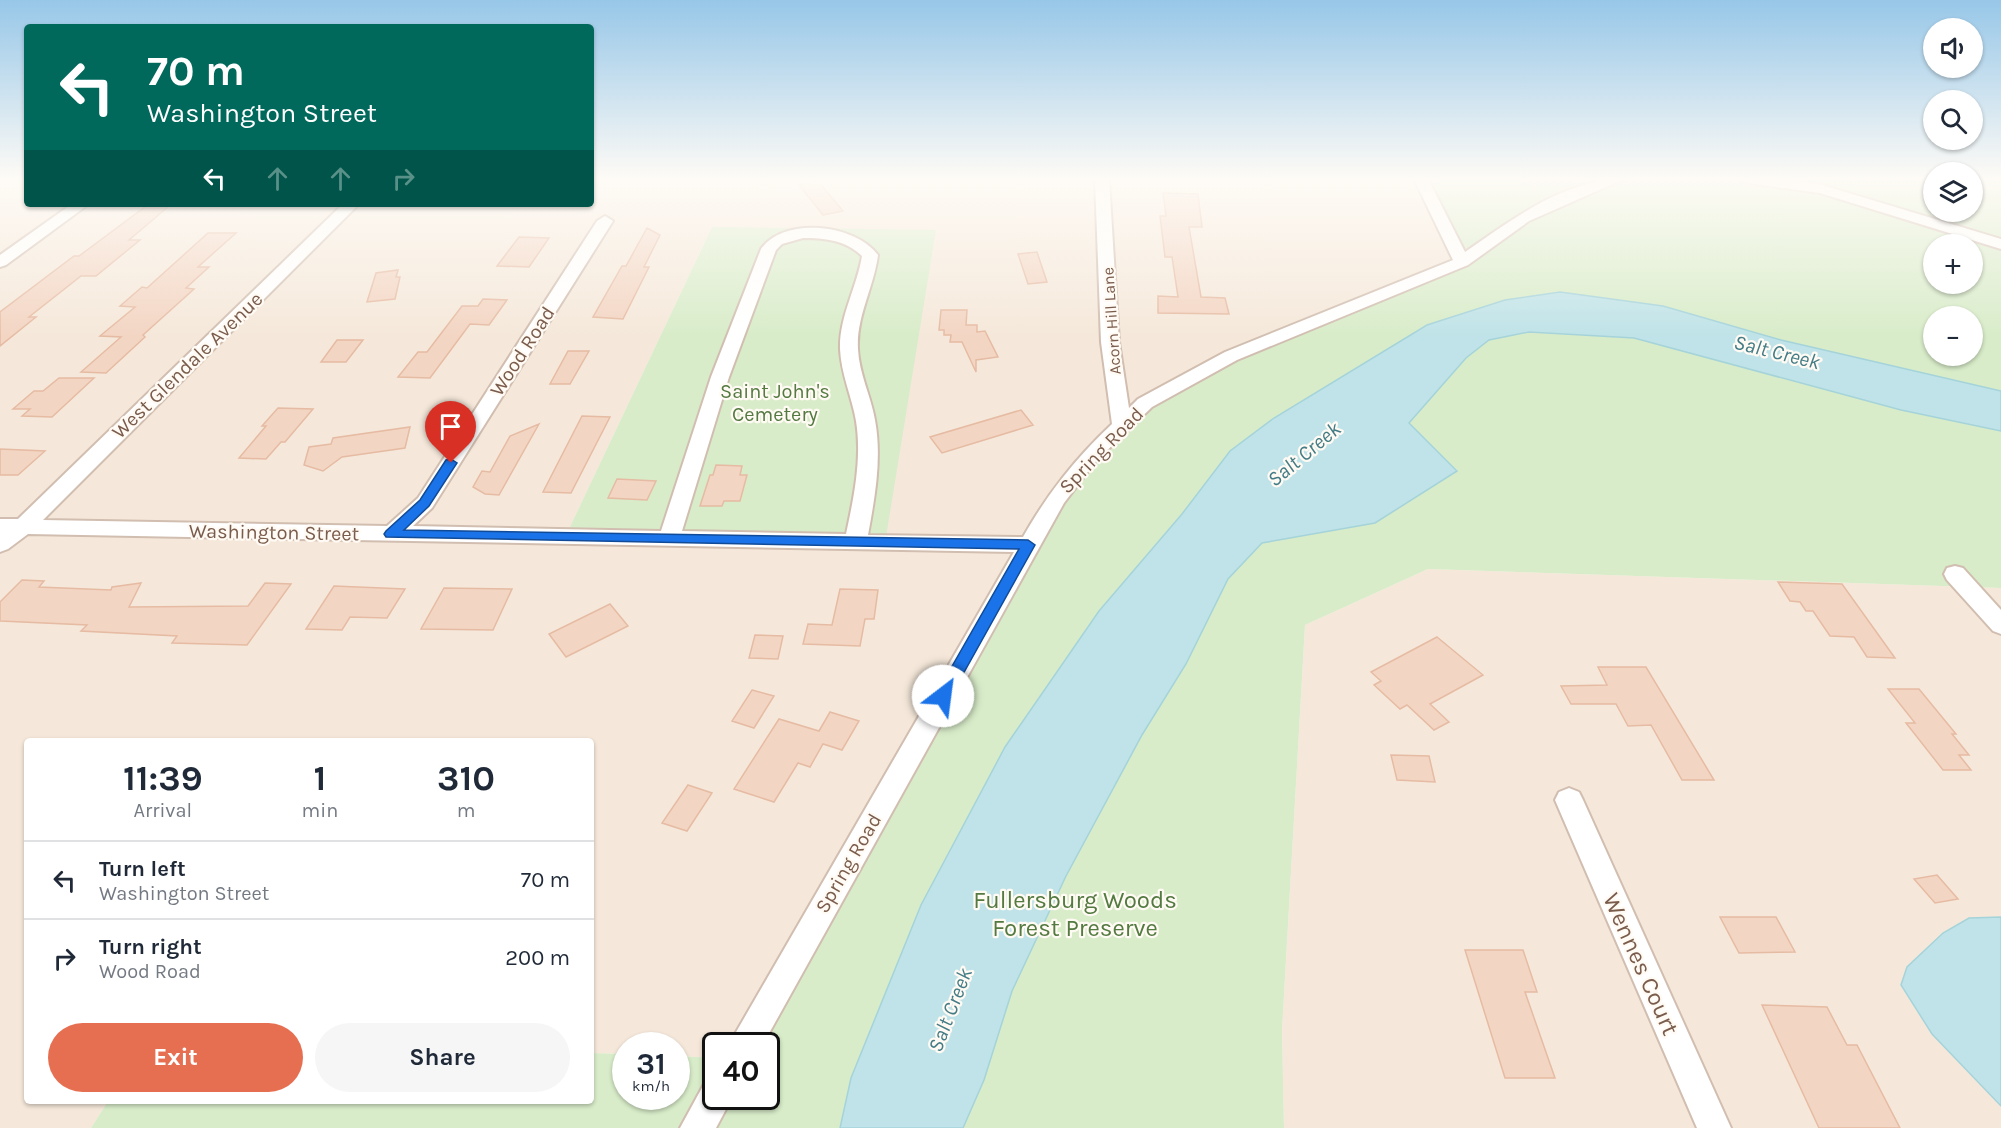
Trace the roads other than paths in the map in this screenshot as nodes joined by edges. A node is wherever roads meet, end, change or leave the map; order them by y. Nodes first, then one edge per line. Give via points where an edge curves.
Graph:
1 (43, 232) edge
2 (324, 232) edge
3 (598, 232) edge
4 (1105, 232) edge
5 (1447, 232) edge
6 (1505, 232) edge
7 (1964, 232) edge
8 (2001, 244) edge
9 (0, 262) edge
10 (1462, 262) junction
11 (1122, 426) junction
12 (0, 526) edge
13 (23, 527) junction
14 (391, 534) junction
15 (669, 539) junction
16 (856, 542) junction
17 (0, 544) edge
18 (1028, 545) junction
19 (1955, 574) dead end
20 (2001, 625) edge
21 (1569, 800) dead end
22 (752, 1032) edge
23 (708, 1110) edge
24 (698, 1128) edge
25 (1714, 1128) edge

1 - 9 street
2 - 13 street, West Glendale Avenue
3 - 14 street, Wood Road via 425,503
4 - 11 street, Acorn Hill Lane via 1110,342
5 - 10 street
6 - 10 street, Spring Road
7 - 8 street
10 - 11 street, Spring Road via 1231,356 1145,404
11 - 18 street, Spring Road via 1068,481
12 - 13 street, Washington Street
13 - 14 street, Washington Street
13 - 17 street, West Glendale Avenue
14 - 15 street, Washington Street
15 - 16 street, Washington Street
15 - 16 street via 720,377 769,249 782,236 802,234 837,237 861,245 870,255 849,338 868,444
16 - 18 street, Washington Street
18 - 22 street, Spring Road
19 - 20 street
21 - 25 street, Wennes Court
23 - 24 street

